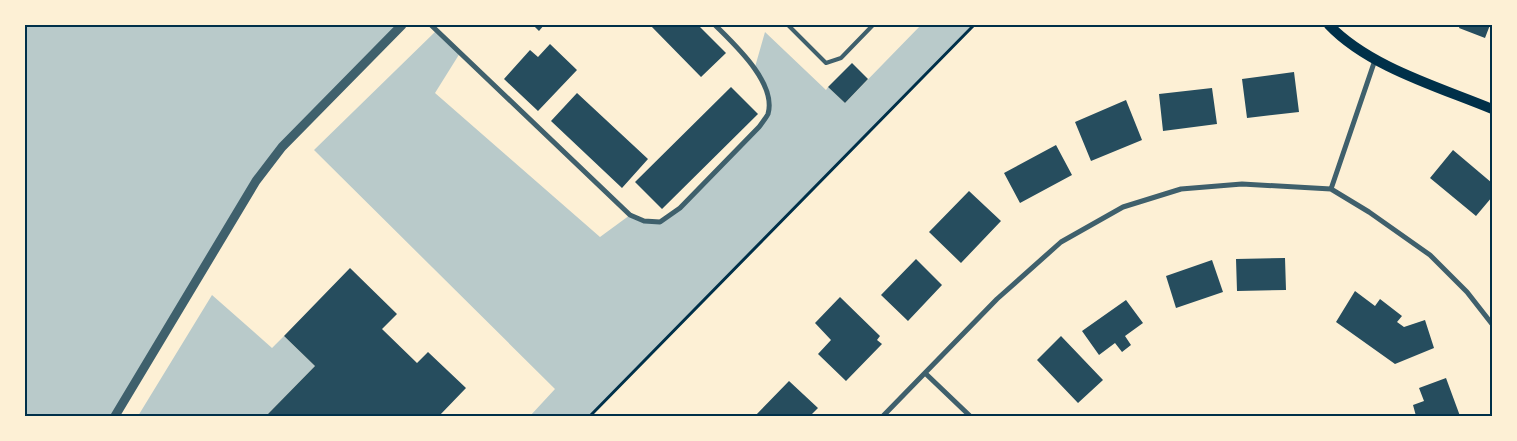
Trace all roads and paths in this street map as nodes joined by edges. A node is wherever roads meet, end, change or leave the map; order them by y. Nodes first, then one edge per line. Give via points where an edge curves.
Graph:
1 (402, 25) edge
2 (432, 25) edge
3 (715, 25) edge
4 (788, 25) edge
5 (873, 25) edge
6 (974, 25) edge
7 (1329, 25) edge
8 (1375, 60) junction
9 (1492, 109) edge
10 (1331, 190) junction
11 (1492, 324) edge
12 (925, 373) junction
13 (115, 416) edge
14 (590, 416) edge
15 (883, 416) edge
16 (970, 416) edge

1 - 13 street via 282,147 256,181
2 - 3 street via 630,215 644,221 660,222 680,208 759,127 768,113 767,96 755,66
4 - 5 lane via 826,63 841,58
6 - 14 path
7 - 8 main road
8 - 9 main road
8 - 10 street
10 - 11 street via 1430,255 1467,292
10 - 12 street via 1242,184 1181,188 1122,207 1091,223 1055,248 997,300
12 - 15 street
12 - 16 street

